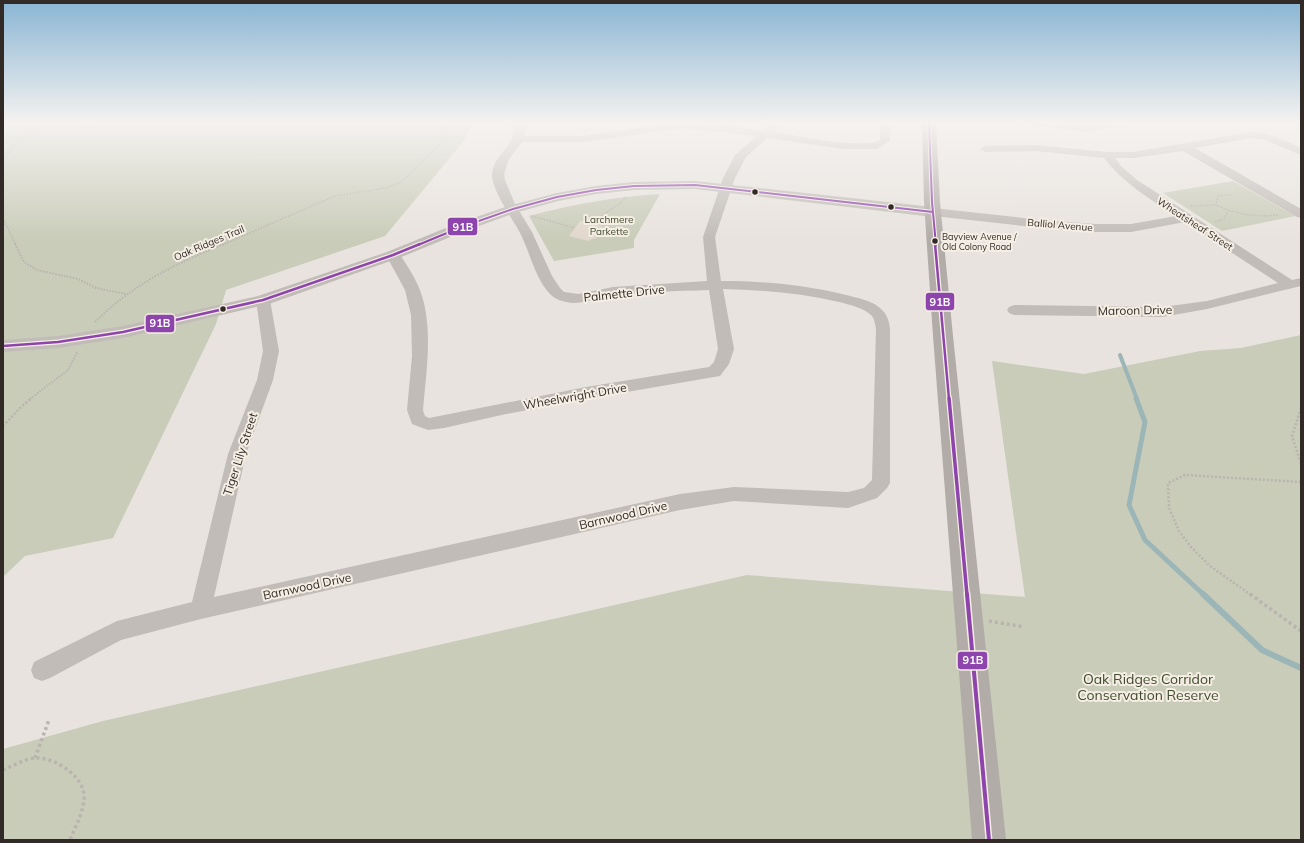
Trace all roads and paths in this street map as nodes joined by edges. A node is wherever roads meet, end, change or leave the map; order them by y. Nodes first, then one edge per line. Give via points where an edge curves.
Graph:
1 (423, 161) edge
2 (502, 161) edge
3 (738, 161) edge
4 (931, 161) edge
5 (1112, 161) edge
6 (1210, 161) edge
7 (726, 188) junction
8 (627, 195) dead end
9 (1231, 195) dead end
10 (1216, 205) junction
11 (1172, 209) junction
12 (520, 212) junction
13 (933, 212) junction
14 (1299, 213) edge
15 (3, 218) edge
16 (1186, 218) junction
17 (596, 223) dead end
18 (575, 228) dead end
19 (393, 255) junction
20 (1295, 284) edge
21 (715, 286) junction
22 (126, 294) junction
23 (263, 300) junction
24 (1014, 310) dead end
25 (85, 338) junction
26 (3, 346) edge
27 (1301, 408) edge
28 (3, 426) edge
29 (1301, 464) edge
30 (1301, 482) edge
31 (200, 608) junction
32 (968, 618) junction
33 (1024, 627) dead end
34 (1301, 631) edge
35 (42, 670) dead end
36 (49, 720) dead end
37 (35, 758) junction
38 (3, 770) edge
39 (70, 840) edge
40 (989, 840) edge

1 - 22 path, Oak Ridges Trail via 400,183 386,188 350,192 316,203 265,228 187,258
2 - 12 street via 498,175 501,188
3 - 7 street, Wheelwright Drive
4 - 13 main road
5 - 11 street, Wheatsheaf Street via 1124,176
6 - 14 street
7 - 12 street via 695,185 634,186 596,190 557,197
7 - 13 street
7 - 21 street, Wheelwright Drive via 709,237
8 - 17 path via 623,202 600,216
9 - 10 path via 1218,196
10 - 11 path
10 - 14 path via 1228,211 1261,217
11 - 16 street, Wheatsheaf Street
12 - 18 path
12 - 19 street via 459,228
12 - 21 street, Palmette Drive via 553,289 559,295 588,298 608,292
13 - 16 street, Balliol Avenue via 1096,228 1131,228
13 - 32 main road
15 - 22 path via 24,262 37,270 78,279 96,288
16 - 20 street, Wheatsheaf Street
19 - 21 street, Wheelwright Drive via 407,277 416,301 421,336 414,410 418,420 428,424 578,394 714,372 721,364 726,349
19 - 23 street
20 - 24 street, Maroon Drive via 1207,305 1162,312
21 - 31 street, Barnwood Drive via 751,285 809,291 869,306 880,316 883,329 881,483 870,493 848,500 734,494 680,502
22 - 25 path, Oak Ridges Trail via 103,313
23 - 25 street via 123,332
23 - 31 street, Tiger Lily Street via 271,350 265,380 236,461
25 - 26 street
25 - 28 path, Oak Ridges Trail via 68,370 16,411
27 - 29 path via 1292,436
30 - 34 path via 1185,475 1168,483 1170,508 1179,531 1191,547 1210,566
31 - 35 street, Barnwood Drive via 117,632
32 - 33 path
32 - 40 main road
36 - 37 path
37 - 38 path
37 - 39 path via 64,768 77,778 84,788 82,810

